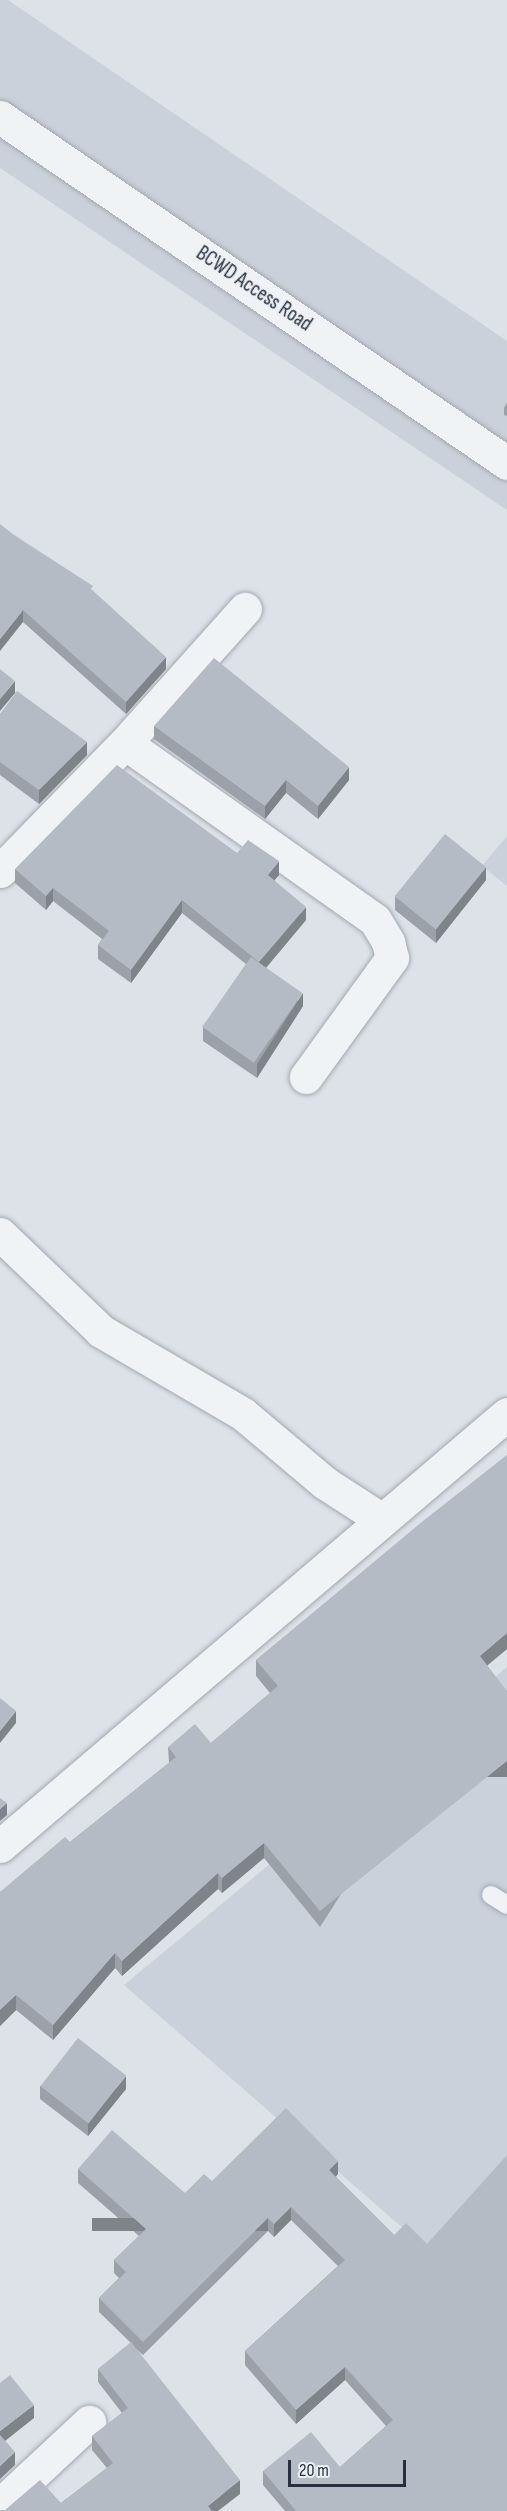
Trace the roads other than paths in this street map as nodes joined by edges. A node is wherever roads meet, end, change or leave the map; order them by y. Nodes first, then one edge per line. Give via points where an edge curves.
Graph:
1 (0, 117) edge
2 (507, 463) edge
3 (245, 609) dead end
4 (125, 743) junction
5 (0, 871) edge
6 (306, 1077) dead end
7 (0, 1234) edge
8 (507, 1414) edge
9 (379, 1518) junction
10 (0, 1846) edge
11 (491, 1895) dead end
12 (507, 1905) edge
13 (89, 2422) dead end
14 (0, 2505) edge

1 - 2 street, BCWD Access Road
3 - 4 street
4 - 5 street
4 - 6 street via 375,920 388,942 392,958
7 - 9 street via 101,1331 243,1414 325,1483
8 - 9 street
9 - 10 street
11 - 12 lane
13 - 14 street

